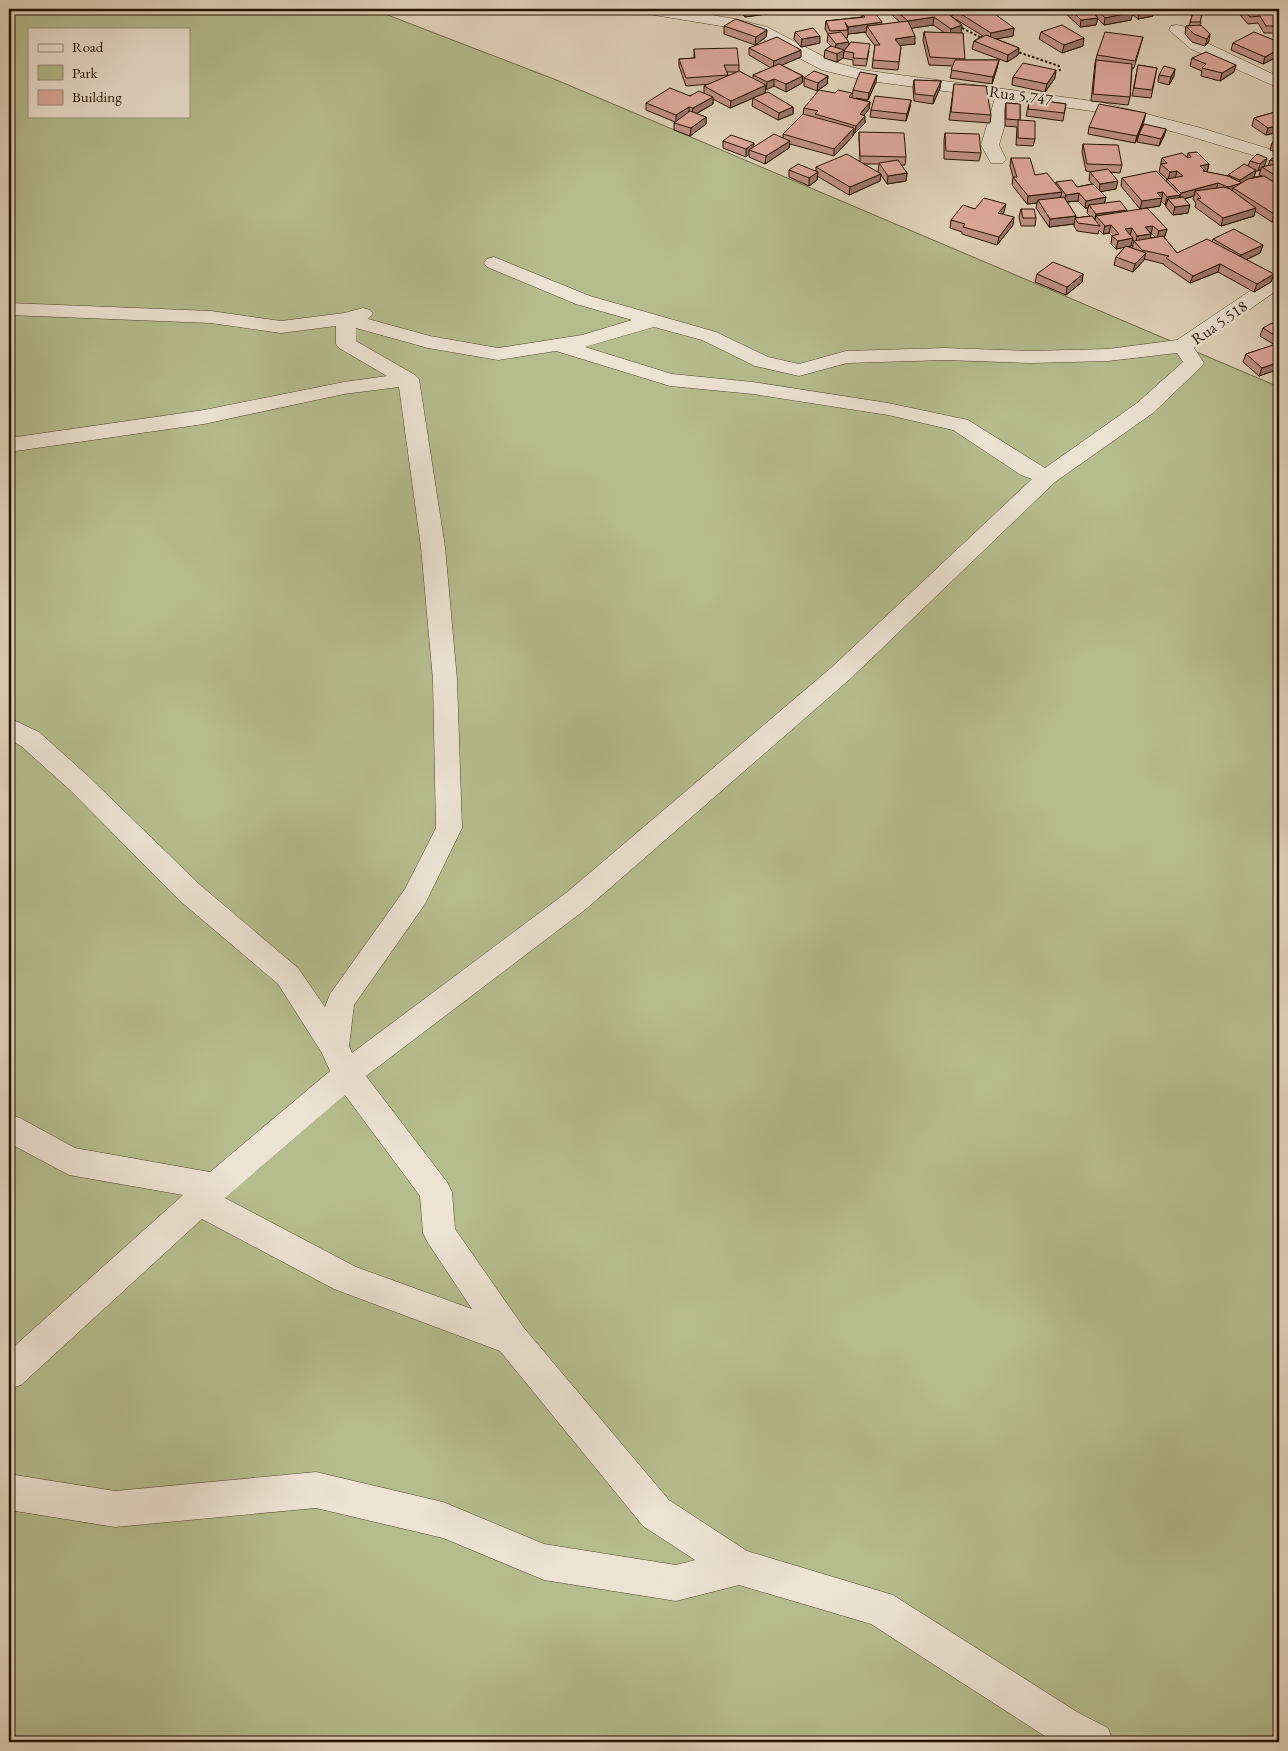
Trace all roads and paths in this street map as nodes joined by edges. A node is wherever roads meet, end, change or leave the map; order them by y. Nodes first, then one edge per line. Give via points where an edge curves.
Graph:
1 (13, 9) edge
2 (648, 9) edge
3 (9, 10) edge
4 (957, 25) edge
5 (1177, 30) dead end
6 (990, 41) edge
7 (1007, 48) edge
8 (1279, 83) edge
9 (1004, 93) junction
10 (1065, 101) junction
11 (1279, 158) edge
12 (997, 159) dead end
13 (494, 263) dead end
14 (1279, 280) edge
15 (9, 309) edge
16 (355, 316) junction
17 (652, 321) junction
18 (556, 345) junction
19 (1183, 346) junction
20 (408, 379) junction
21 (9, 445) edge
22 (1047, 477) junction
23 (9, 726) edge
24 (334, 1046) junction
25 (347, 1074) junction
26 (9, 1127) edge
27 (207, 1194) junction
28 (512, 1339) junction
29 (9, 1373) edge
30 (9, 1492) edge
31 (739, 1567) junction
32 (1094, 1742) edge

1 - 3 street
2 - 9 street, Rua 5.747 via 729,22 760,31 828,66 863,75
4 - 6 path
5 - 8 street via 1197,45
7 - 10 path via 1059,66
9 - 10 street, Rua 5.747
9 - 12 street via 990,145
10 - 11 street, Rua 5.747 via 1195,132
13 - 17 street via 583,300
14 - 19 street, Rua 5.518
15 - 16 street via 211,317 281,327
16 - 18 street via 428,342 498,354
16 - 20 street via 346,344
17 - 18 street via 584,341
17 - 19 street via 708,336 762,362 799,370 846,357 1108,355
18 - 22 street via 670,380 754,388 888,409 960,425 1029,470
19 - 22 street via 1194,363 1145,408
20 - 21 street via 344,388 204,417
20 - 24 street via 433,547 445,680 449,828 415,896 340,1002
22 - 25 street via 842,673 584,895
23 - 24 street via 37,745 189,892 288,976
24 - 25 street
25 - 27 street
25 - 28 street via 436,1192 439,1233
26 - 27 street via 69,1161
27 - 28 street via 346,1278
27 - 29 street
28 - 31 street via 656,1513
30 - 31 street via 115,1509 316,1490 444,1520 544,1562 676,1583
31 - 32 street via 880,1608

